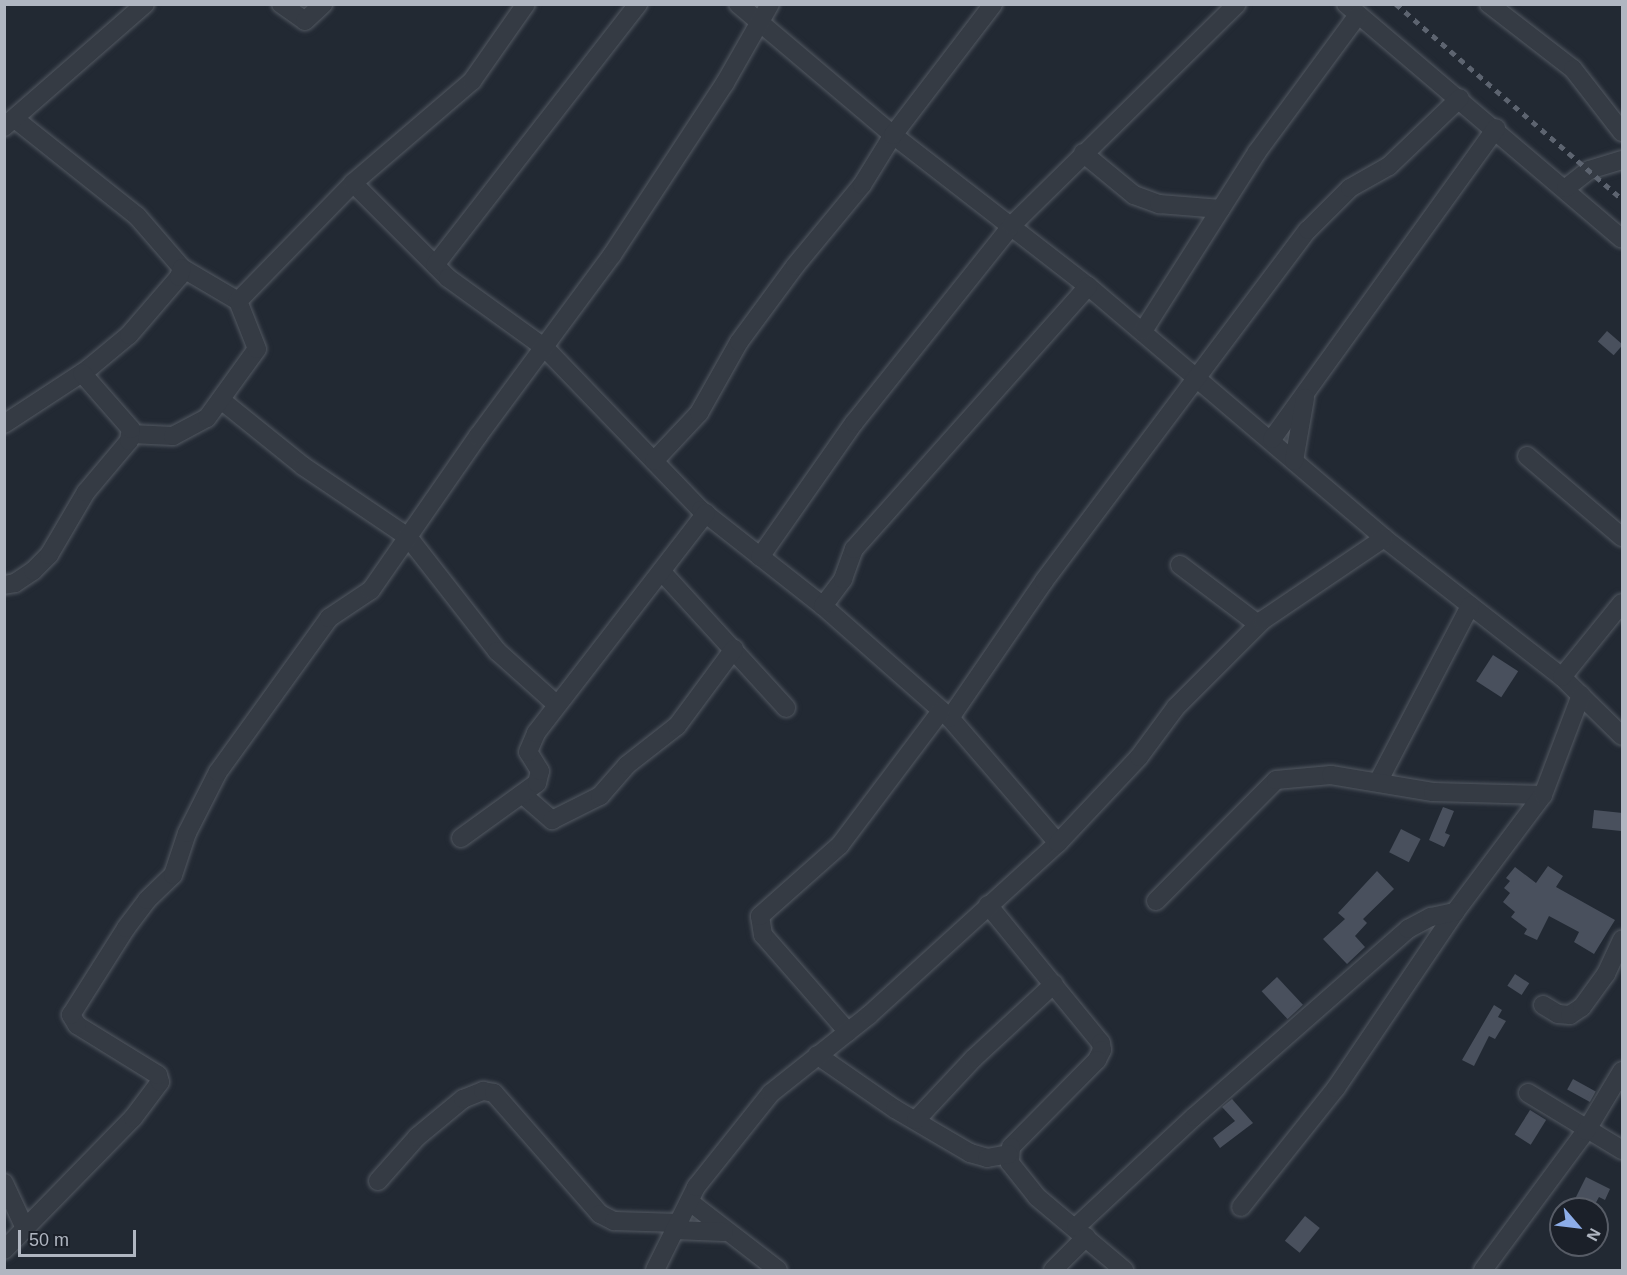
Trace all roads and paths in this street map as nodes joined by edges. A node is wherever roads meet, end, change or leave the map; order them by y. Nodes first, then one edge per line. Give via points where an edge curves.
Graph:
1 (144, 4) edge
2 (281, 4) edge
3 (323, 4) edge
4 (526, 4) edge
5 (638, 4) edge
6 (738, 4) edge
7 (770, 4) edge
8 (993, 4) edge
9 (1237, 4) edge
10 (1489, 4) edge
11 (1352, 10) edge
12 (758, 22) junction
13 (1460, 98) junction
14 (10, 123) edge
15 (1496, 128) junction
16 (1623, 132) edge
17 (893, 135) junction
18 (1083, 153) junction
19 (1623, 160) edge
20 (353, 183) junction
21 (1566, 188) junction
22 (1221, 209) junction
23 (1012, 225) junction
24 (1621, 235) edge
25 (435, 265) junction
26 (182, 268) junction
27 (1088, 286) junction
28 (238, 301) junction
29 (1143, 332) junction
30 (545, 348) junction
31 (82, 373) junction
32 (1196, 379) junction
33 (1306, 394) junction
34 (221, 400) junction
35 (4, 424) edge
36 (131, 434) junction
37 (1272, 440) junction
38 (1527, 456) dead end
39 (654, 461) junction
40 (1294, 461) junction
41 (706, 513) junction
42 (408, 537) junction
43 (1623, 537) edge
44 (1384, 538) junction
45 (760, 556) junction
46 (1180, 565) dead end
47 (662, 572) junction
48 (4, 585) edge
49 (1623, 603) edge
50 (823, 606) junction
51 (1470, 606) junction
52 (1258, 624) junction
53 (734, 649) junction
54 (1562, 677) junction
55 (1581, 695) junction
56 (555, 703) junction
57 (786, 708) dead end
58 (945, 715) junction
59 (1623, 736) edge
60 (1378, 782) junction
61 (522, 794) junction
62 (1543, 795) junction
63 (460, 838) dead end
64 (1058, 843) junction
65 (1156, 901) dead end
66 (988, 904) junction
67 (1455, 912) junction
68 (1623, 939) edge
69 (1054, 984) junction
70 (1543, 1005) dead end
71 (848, 1032) junction
72 (817, 1054) junction
73 (1623, 1071) edge
74 (1528, 1093) dead end
75 (916, 1120) junction
76 (1586, 1131) junction
77 (1623, 1150) edge
78 (1009, 1154) junction
79 (378, 1181) dead end
80 (4, 1182) edge
81 (690, 1202) junction
82 (1241, 1207) dead end
83 (24, 1226) junction
84 (677, 1227) junction
85 (1081, 1232) junction
86 (724, 1233) junction
87 (5, 1249) edge
88 (655, 1270) edge
89 (778, 1270) edge
90 (1053, 1270) edge
91 (1124, 1270) edge
92 (1483, 1270) edge

1 - 14 street
2 - 3 street via 305,21
4 - 20 street via 472,81
5 - 25 street
6 - 12 street
7 - 12 street
8 - 17 street
9 - 18 street
10 - 16 street via 1573,69
11 - 13 street
11 - 22 street
12 - 17 street
12 - 30 street via 725,83
13 - 15 street
13 - 32 street via 1389,166 1350,188 1308,230
14 - 26 street via 137,216
15 - 21 street
15 - 33 street
17 - 23 street
17 - 39 street via 862,185 739,342 699,413
18 - 22 street via 1134,195 1159,204
18 - 23 street
19 - 21 street via 1589,170
20 - 25 street
20 - 28 street
21 - 24 street
22 - 29 street
23 - 27 street
23 - 45 street via 854,423
25 - 30 street
26 - 28 street
26 - 31 street via 169,291 129,335
27 - 29 street
27 - 50 street via 854,549 843,579
28 - 34 street via 257,349
29 - 32 street
30 - 39 street
30 - 42 street
31 - 35 street
31 - 36 street via 125,420
32 - 37 street
32 - 58 street
33 - 37 street
33 - 40 street
34 - 36 street via 200,423 173,435
34 - 42 street via 303,466
36 - 48 street via 64,525 49,555 33,571
37 - 40 street
38 - 43 street
39 - 41 street
40 - 44 street
41 - 45 street
41 - 47 street
42 - 56 street via 497,651
42 - 83 street via 371,590 329,618 242,736 201,803 173,874 133,918 71,1015 77,1025 158,1075 160,1082 88,1166
44 - 51 street
44 - 52 street
45 - 50 street
46 - 52 street
47 - 53 street
47 - 56 street
49 - 54 street
50 - 58 street
51 - 54 street
51 - 60 street
52 - 64 street via 1176,707 1139,757
53 - 57 street
53 - 61 street via 677,726 627,765 600,796 552,820
54 - 55 street
55 - 59 street
55 - 62 street
56 - 61 street via 528,752 540,777
58 - 64 street
58 - 71 street via 840,845 760,916 763,935
60 - 62 street via 1433,792
60 - 65 street via 1331,775 1276,780
61 - 63 street
62 - 67 street
64 - 66 street
66 - 69 street
66 - 71 street via 924,967
67 - 82 street via 1336,1088
67 - 85 street via 1431,917 1408,929 1194,1117
68 - 70 street via 1606,974 1582,1007 1570,1015 1558,1014
69 - 75 street via 974,1058
69 - 78 street via 1101,1043 1102,1050
71 - 72 street
72 - 75 street
72 - 81 street via 797,1068 746,1120
73 - 76 street
74 - 76 street
75 - 78 street via 970,1153 987,1158
76 - 77 street
76 - 92 street
78 - 85 street via 1022,1182
79 - 84 street via 417,1137 464,1099 483,1091 494,1093 600,1214 614,1221
80 - 83 street
81 - 84 street
81 - 86 street
83 - 87 street
84 - 86 street
84 - 88 street
85 - 90 street
85 - 91 street
86 - 89 street via 763,1256

